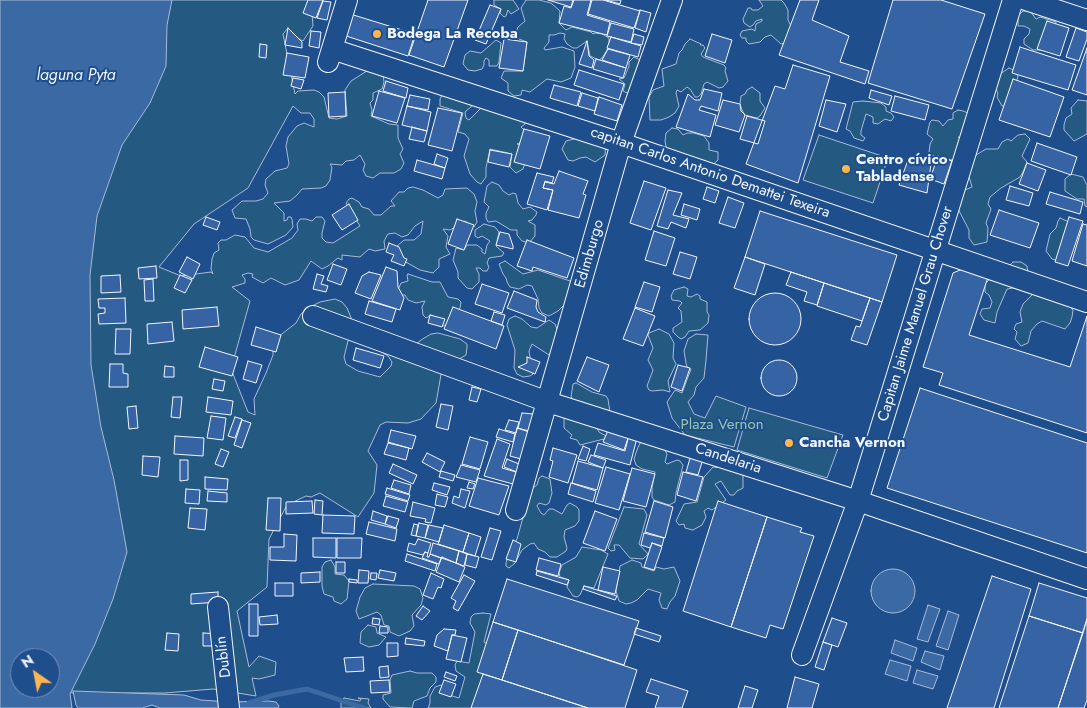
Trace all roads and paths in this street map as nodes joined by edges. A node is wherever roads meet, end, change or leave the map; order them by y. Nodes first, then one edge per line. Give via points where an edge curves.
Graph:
1 (347, 0) edge
2 (672, 0) edge
3 (1013, 0) edge
4 (1026, 0) edge
5 (1087, 20) edge
6 (621, 143) junction
7 (935, 250) junction
8 (1087, 302) edge
9 (313, 316) dead end
10 (548, 402) junction
11 (858, 501) junction
12 (516, 510) dead end
13 (1087, 579) edge
14 (218, 607) dead end
15 (802, 655) dead end
16 (229, 708) edge

1 - 6 street, capitan Carlos Antonio Demattei Texeira via 330,55
2 - 6 street, Edimburgo
3 - 7 street, Capitan Jaime Manuel Grau Chover
4 - 5 street
6 - 7 street, capitan Carlos Antonio Demattei Texeira
6 - 10 street, Edimburgo
7 - 8 street, capitan Carlos Antonio Demattei Texeira
7 - 11 street, Capitan Jaime Manuel Grau Chover
9 - 10 street, Candelaria
10 - 11 street, Candelaria
10 - 12 street, Edimburgo
11 - 13 street, Candelaria
11 - 15 street, Capitan Jaime Manuel Grau Chover
14 - 16 street, Dublín

